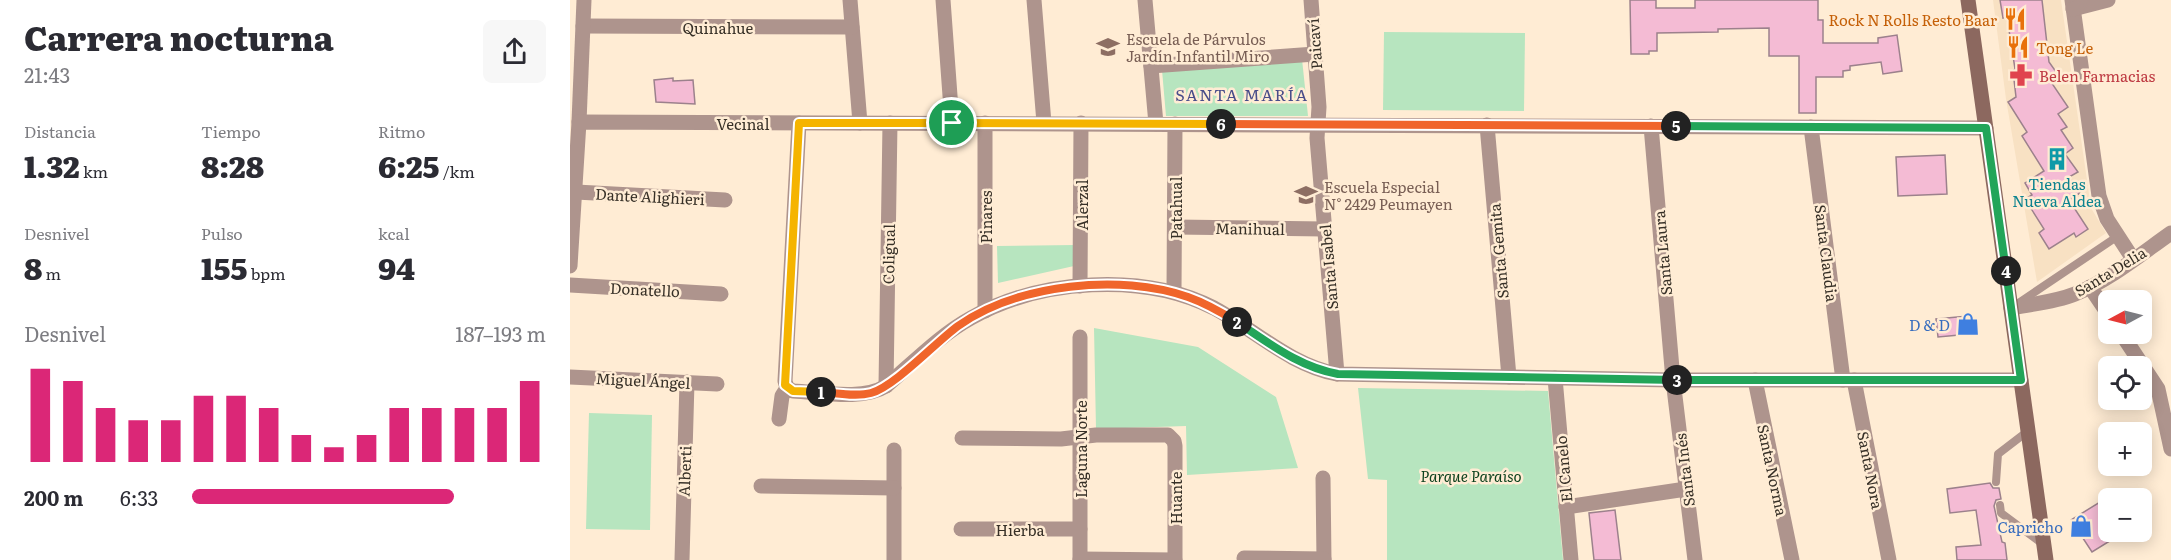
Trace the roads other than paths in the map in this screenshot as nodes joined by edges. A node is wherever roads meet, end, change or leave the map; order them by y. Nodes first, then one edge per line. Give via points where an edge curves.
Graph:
1 (584, 0) edge
2 (850, 0) edge
3 (943, 0) edge
4 (1034, 0) edge
5 (1145, 0) edge
6 (1311, 0) edge
7 (1968, 0) edge
8 (2108, 0) edge
9 (2072, 4) edge
10 (583, 26) junction
11 (852, 27) junction
12 (1315, 54) junction
13 (1151, 66) junction
14 (579, 122) junction
15 (799, 123) junction
16 (860, 123) junction
17 (890, 123) junction
18 (952, 123) junction
19 (985, 123) junction
20 (1044, 123) junction
21 (1081, 123) junction
22 (1156, 124) junction
23 (1175, 124) junction
24 (1318, 124) junction
25 (1487, 125) junction
26 (1651, 126) junction
27 (1811, 127) junction
28 (1986, 128) junction
29 (576, 192) junction
30 (725, 200) dead end
31 (1175, 227) junction
32 (1324, 229) junction
33 (2171, 233) edge
34 (2118, 236) junction
35 (2133, 259) junction
36 (570, 266) edge
37 (570, 285) edge
38 (1080, 286) junction
39 (2090, 287) junction
40 (1174, 292) junction
41 (721, 294) dead end
42 (2098, 299) edge
43 (2011, 308) junction
44 (985, 311) junction
45 (1080, 337) dead end
46 (2128, 344) edge
47 (1338, 374) junction
48 (570, 377) edge
49 (1509, 377) junction
50 (1555, 378) junction
51 (1673, 380) junction
52 (1755, 380) junction
53 (1848, 380) junction
54 (2021, 380) junction
55 (687, 382) junction
56 (717, 384) dead end
57 (886, 386) junction
58 (787, 388) junction
59 (779, 419) dead end
60 (2028, 431) junction
61 (1080, 437) junction
62 (962, 438) dead end
63 (2171, 449) edge
64 (894, 450) dead end
65 (1323, 478) dead end
66 (1996, 482) dead end
67 (761, 486) dead end
68 (894, 489) junction
69 (1686, 489) junction
70 (2000, 505) dead end
71 (1566, 507) junction
72 (961, 528) dead end
73 (1080, 530) junction
74 (2045, 552) edge
75 (1244, 558) dead end
76 (1080, 559) edge
77 (1324, 559) edge
78 (682, 560) edge
79 (894, 560) edge
80 (1175, 560) edge
81 (1571, 560) edge
82 (1695, 560) edge
83 (1792, 560) edge
84 (1889, 560) edge

1 - 10 street
2 - 11 street
3 - 18 street
4 - 20 street
5 - 13 street
6 - 12 street, Paicaví
7 - 28 main road
8 - 9 street
9 - 34 street via 2098,196
10 - 11 street, Quinahue
10 - 14 street
11 - 16 street
12 - 13 street
12 - 24 street, Paicaví
13 - 22 street
14 - 15 street, Vecinal
14 - 29 street
15 - 16 street, Vecinal
15 - 58 street
16 - 17 street, Vecinal
17 - 18 street, Vecinal
17 - 57 street, Coligual
18 - 19 street, Vecinal
19 - 20 street, Vecinal
19 - 44 street, Pinares
20 - 21 street, Vecinal
21 - 22 street, Vecinal
21 - 38 street, Alerzal
22 - 23 street, Vecinal
23 - 24 street, Vecinal
23 - 31 street, Patahual
24 - 25 street, Vecinal
24 - 32 street, Santa Isabel
25 - 26 street, Vecinal
25 - 49 street, Santa Gemita
26 - 27 street, Vecinal
26 - 51 street, Santa Laura
27 - 28 street, Vecinal
27 - 53 street, Santa Claudia
28 - 43 main road
29 - 30 street, Dante Alighieri
29 - 36 street
31 - 32 street, Manihual
31 - 40 street, Patahual
32 - 47 street, Santa Isabel
33 - 35 street, Santa Delia
34 - 35 street
34 - 43 lane
35 - 39 street, Santa Delia
37 - 41 street, Donatello
38 - 40 street via 1134,285
38 - 44 street via 1026,296
39 - 42 street
39 - 43 street, Santa Delia via 2065,298
40 - 47 street via 1219,311 1304,364
43 - 54 main road
44 - 57 street via 958,326
45 - 61 street, Laguna Norte
46 - 63 street via 2158,389
47 - 49 street
48 - 55 street, Miguel Ángel
49 - 50 street
50 - 51 street
50 - 71 street, El Canelo
51 - 52 street
51 - 69 street, Santa Inés
52 - 53 street
52 - 83 street, Santa Norma
53 - 54 street
53 - 84 street, Santa Nora
54 - 60 main road
55 - 56 street, Miguel Ángel
55 - 78 street, Alberti
57 - 58 street via 860,394
58 - 59 street via 780,402
60 - 66 lane via 1998,453
60 - 74 main road
61 - 62 street
61 - 73 street, Laguna Norte
61 - 80 street, Huante via 1164,434 1172,438
64 - 68 street
65 - 77 street
67 - 68 street
68 - 79 street
69 - 71 street
69 - 82 street, Santa Inés
70 - 74 lane via 2001,513
71 - 81 street, El Canelo
72 - 73 street, Hierba
73 - 76 street, Laguna Norte
75 - 77 street
76 - 80 street

